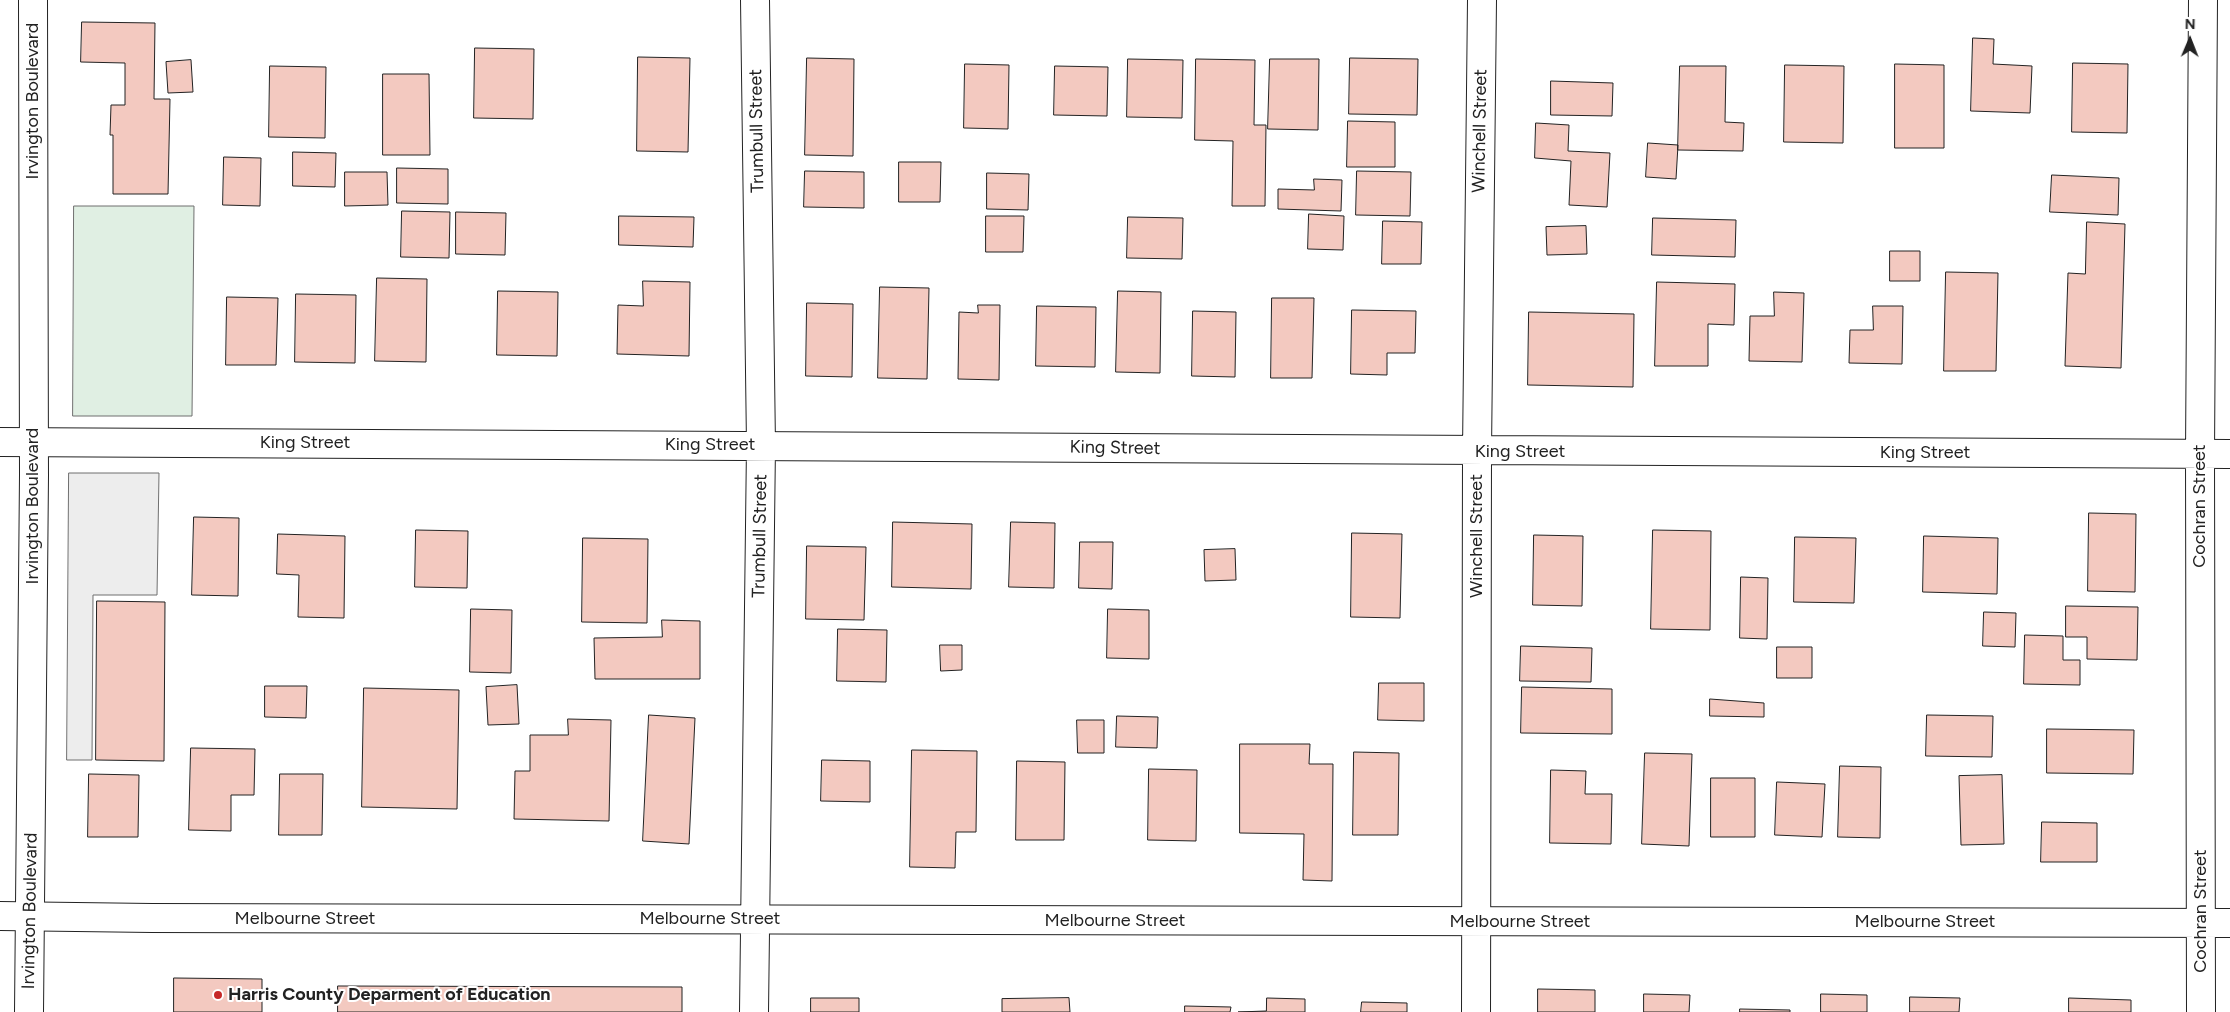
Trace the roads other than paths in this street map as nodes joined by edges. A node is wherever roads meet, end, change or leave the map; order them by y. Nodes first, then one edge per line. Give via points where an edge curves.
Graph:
1 (33, 0) edge
2 (755, 0) edge
3 (1482, 0) edge
4 (2203, 0) edge
5 (0, 442) edge
6 (32, 442) junction
7 (761, 445) junction
8 (1477, 452) junction
9 (2200, 454) junction
10 (2230, 454) edge
11 (0, 916) edge
12 (31, 917) junction
13 (754, 920) junction
14 (1478, 922) junction
15 (2201, 922) junction
16 (2230, 923) edge
17 (29, 1012) edge
18 (754, 1012) edge
19 (1476, 1012) edge
20 (2202, 1012) edge

1 - 6 street, Irvington Boulevard
2 - 7 street, Trumbull Street
3 - 8 street, Winchell Street
4 - 9 street, Cochran Street
5 - 6 street, King Street
6 - 7 street, King Street
6 - 12 street, Irvington Boulevard
7 - 8 street, King Street
7 - 13 street, Trumbull Street
8 - 9 street, King Street
8 - 14 street, Winchell Street
9 - 10 street, King Street
9 - 15 street, Cochran Street
11 - 12 street, Melbourne Street
12 - 13 street, Melbourne Street
12 - 17 street, Irvington Boulevard
13 - 14 street, Melbourne Street
13 - 18 street, Trumbull Street
14 - 15 street, Melbourne Street
14 - 19 street, Winchell Street
15 - 16 street, Melbourne Street
15 - 20 street, Cochran Street

